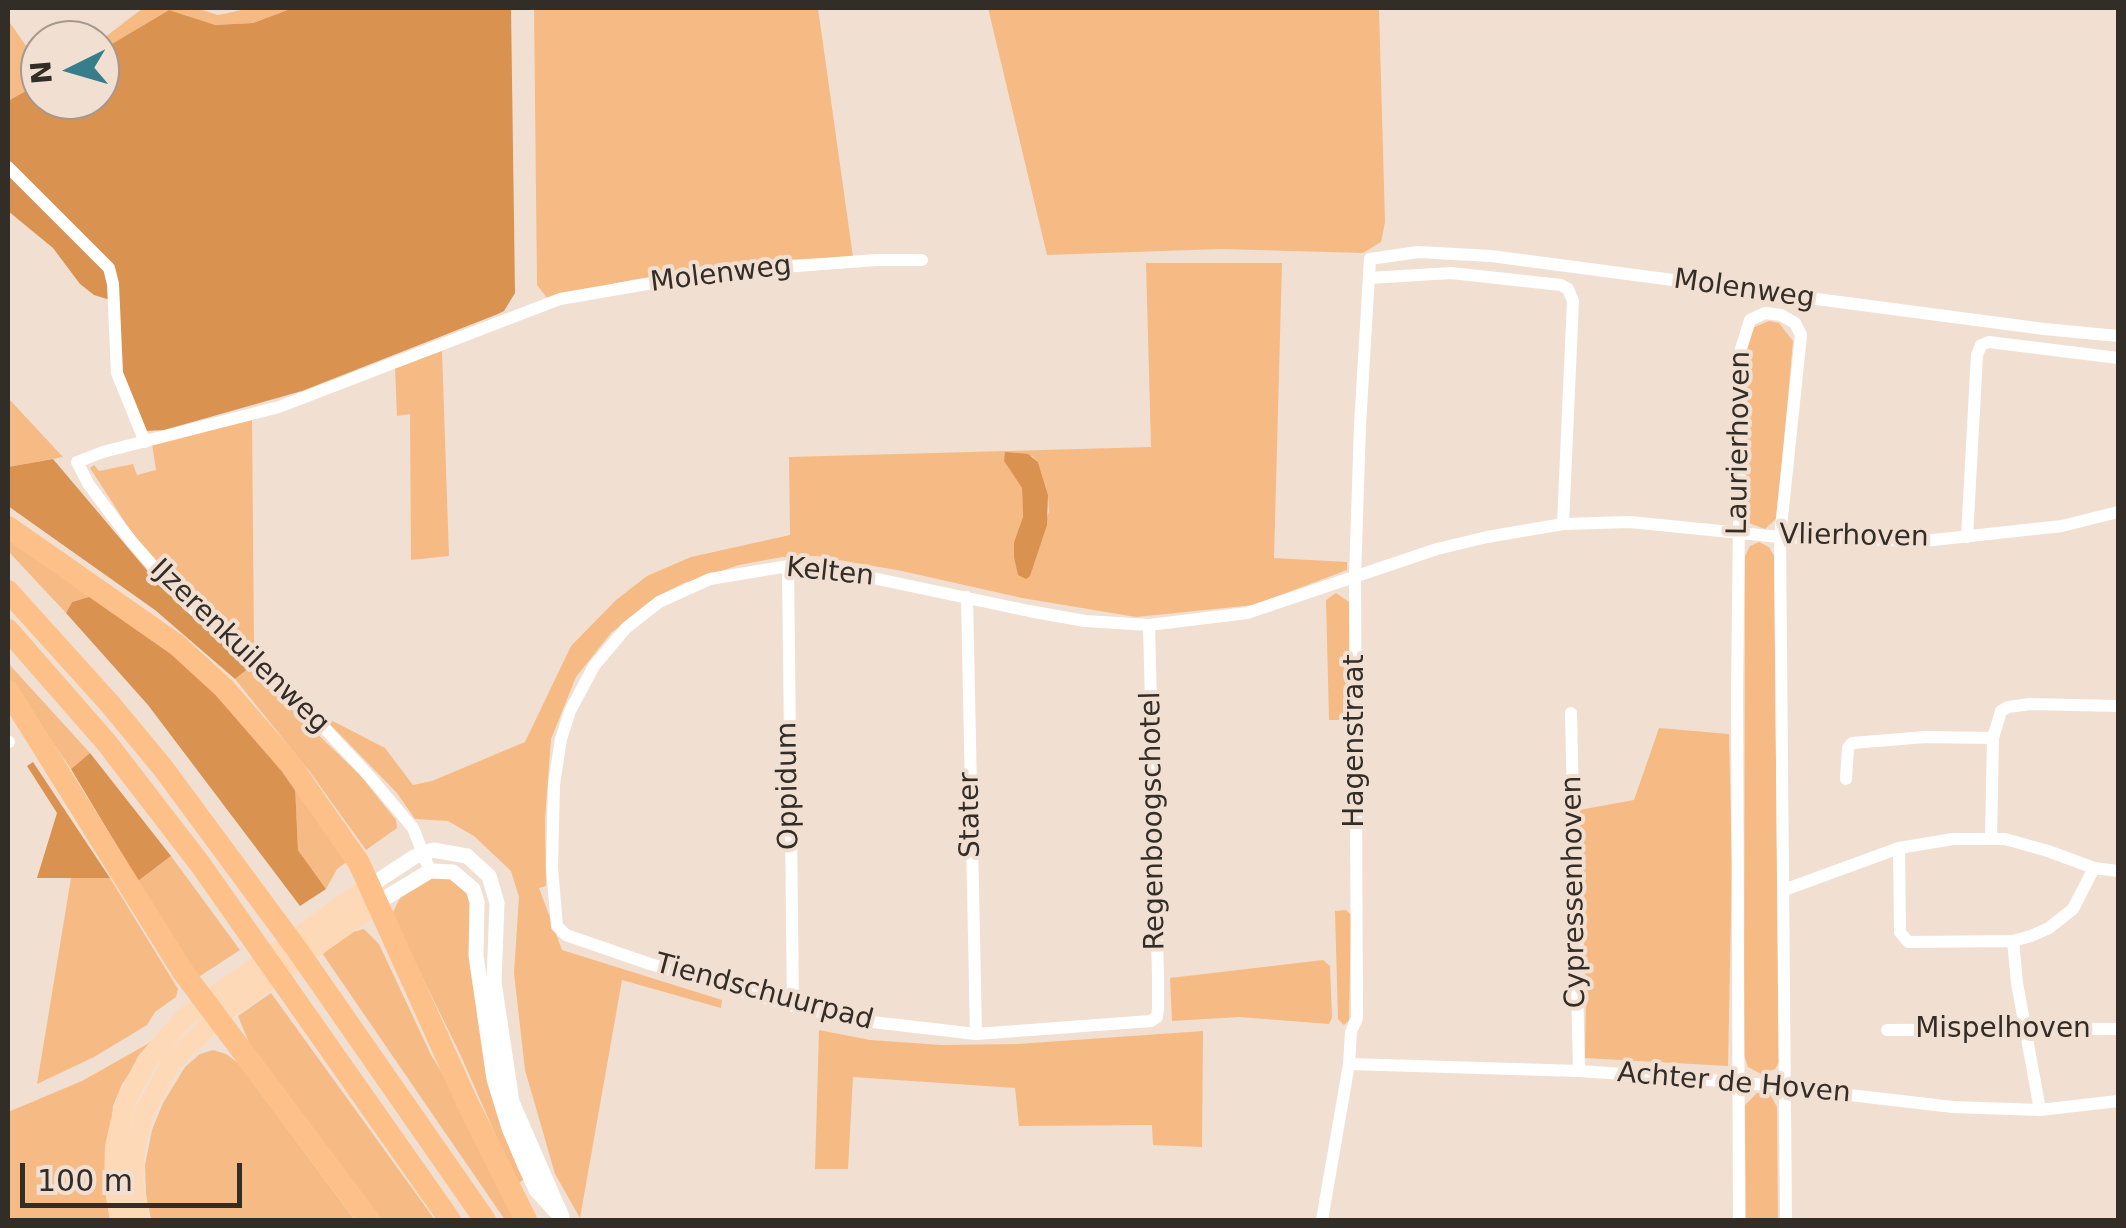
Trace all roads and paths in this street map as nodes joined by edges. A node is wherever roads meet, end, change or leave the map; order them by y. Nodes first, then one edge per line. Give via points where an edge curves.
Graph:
1 (8, 167) edge
2 (1370, 259) joint
3 (922, 260) dead end
4 (1369, 278) junction
5 (522, 312) joint
6 (2118, 336) edge
7 (2118, 358) edge
8 (144, 442) junction
9 (2118, 512) edge
10 (1563, 524) junction
11 (8, 527) edge
12 (1738, 531) junction
13 (1780, 537) junction
14 (1967, 537) junction
15 (788, 566) junction
16 (1356, 577) junction
17 (8, 590) edge
18 (967, 597) junction
19 (1149, 626) junction
20 (8, 630) edge
21 (8, 691) edge
22 (2118, 706) edge
23 (1570, 713) dead end
24 (1993, 738) junction
25 (1846, 780) dead end
26 (1991, 838) junction
27 (1899, 848) junction
28 (423, 853) junction
29 (2094, 868) junction
30 (430, 871) junction
31 (2118, 871) edge
32 (1784, 890) junction
33 (374, 895) junction
34 (558, 926) joint
35 (2013, 942) junction
36 (793, 1006) junction
37 (211, 1010) junction
38 (1157, 1017) joint
39 (2118, 1029) edge
40 (1887, 1030) dead end
41 (2026, 1031) junction
42 (976, 1034) junction
43 (1349, 1064) junction
44 (1579, 1071) junction
45 (1738, 1082) junction
46 (1786, 1086) junction
47 (2118, 1101) edge
48 (2040, 1110) junction
49 (563, 1219) edge
50 (120, 1220) edge
51 (139, 1220) edge
52 (370, 1220) edge
53 (450, 1220) edge
54 (486, 1220) edge
55 (526, 1220) edge
56 (1322, 1220) edge
57 (1739, 1220) edge
58 (1786, 1220) edge

1 - 8 street via 109,268 117,373
2 - 4 street, Hagenstraat
2 - 6 street, Molenweg via 1418,252 1491,256
3 - 5 street, Molenweg via 717,272 573,296
4 - 10 street via 1451,273 1568,289 1573,301
4 - 16 street, Hagenstraat
5 - 8 street, IJzerenkuilenweg via 279,408
7 - 14 street via 1981,345
8 - 28 street, IJzerenkuilenweg via 82,458 78,467 184,601 315,718 370,777 413,828
9 - 14 street, Vlierhoven
10 - 12 street, Vlierhoven
10 - 16 street, Vlierhoven via 1454,545
11 - 33 highway via 177,645 224,688 290,764
12 - 13 street, Vlierhoven
12 - 13 street, Laurierhoven via 1743,336 1750,320 1781,315 1801,336
12 - 45 street, Laurierhoven
13 - 14 street, Vlierhoven
13 - 32 street, Laurierhoven
15 - 18 street, Kelten via 845,570
15 - 34 street, Kelten via 677,592 643,612 594,666 570,711 555,766
15 - 36 street, Oppidum
16 - 19 street, Kelten via 1246,613
16 - 43 street, Hagenstraat via 1357,1018
17 - 54 highway via 163,768
18 - 19 street, Kelten via 1085,621
18 - 42 street, Stater
19 - 38 street, Regenboogschotel
20 - 53 highway via 200,864
21 - 37 highway
22 - 24 street via 2008,707
23 - 44 street, Cypressenhoven
24 - 25 street via 1852,743
24 - 26 street
26 - 27 street
26 - 29 street
27 - 32 street
27 - 35 street via 1904,940
28 - 30 street, IJzerenkuilenweg
28 - 33 street
28 - 49 street via 467,856 494,885 494,982 507,1078 520,1128
29 - 31 street
29 - 35 street via 2074,909
30 - 33 street
30 - 49 street via 458,874 475,895 476,956 494,1079 536,1190
32 - 46 street, Laurierhoven
33 - 37 main road
33 - 55 highway
34 - 36 street, Tiendschuurpad via 566,935 650,964
35 - 41 street
36 - 42 street, Tiendschuurpad
37 - 50 main road via 166,1038 126,1104 114,1163
37 - 51 main road via 170,1063 145,1110 134,1162
37 - 52 highway
38 - 42 street, Tiendschuurpad
39 - 41 street, Mispelhoven
40 - 41 street, Mispelhoven
41 - 48 street
43 - 44 street, Achter de Hoven
43 - 56 street, Hagenstraat
44 - 45 street, Achter de Hoven
45 - 46 street, Achter de Hoven
45 - 57 street, Laurierhoven
46 - 48 street, Achter de Hoven via 1954,1107
46 - 58 street, Laurierhoven
47 - 48 street, Achter de Hoven

